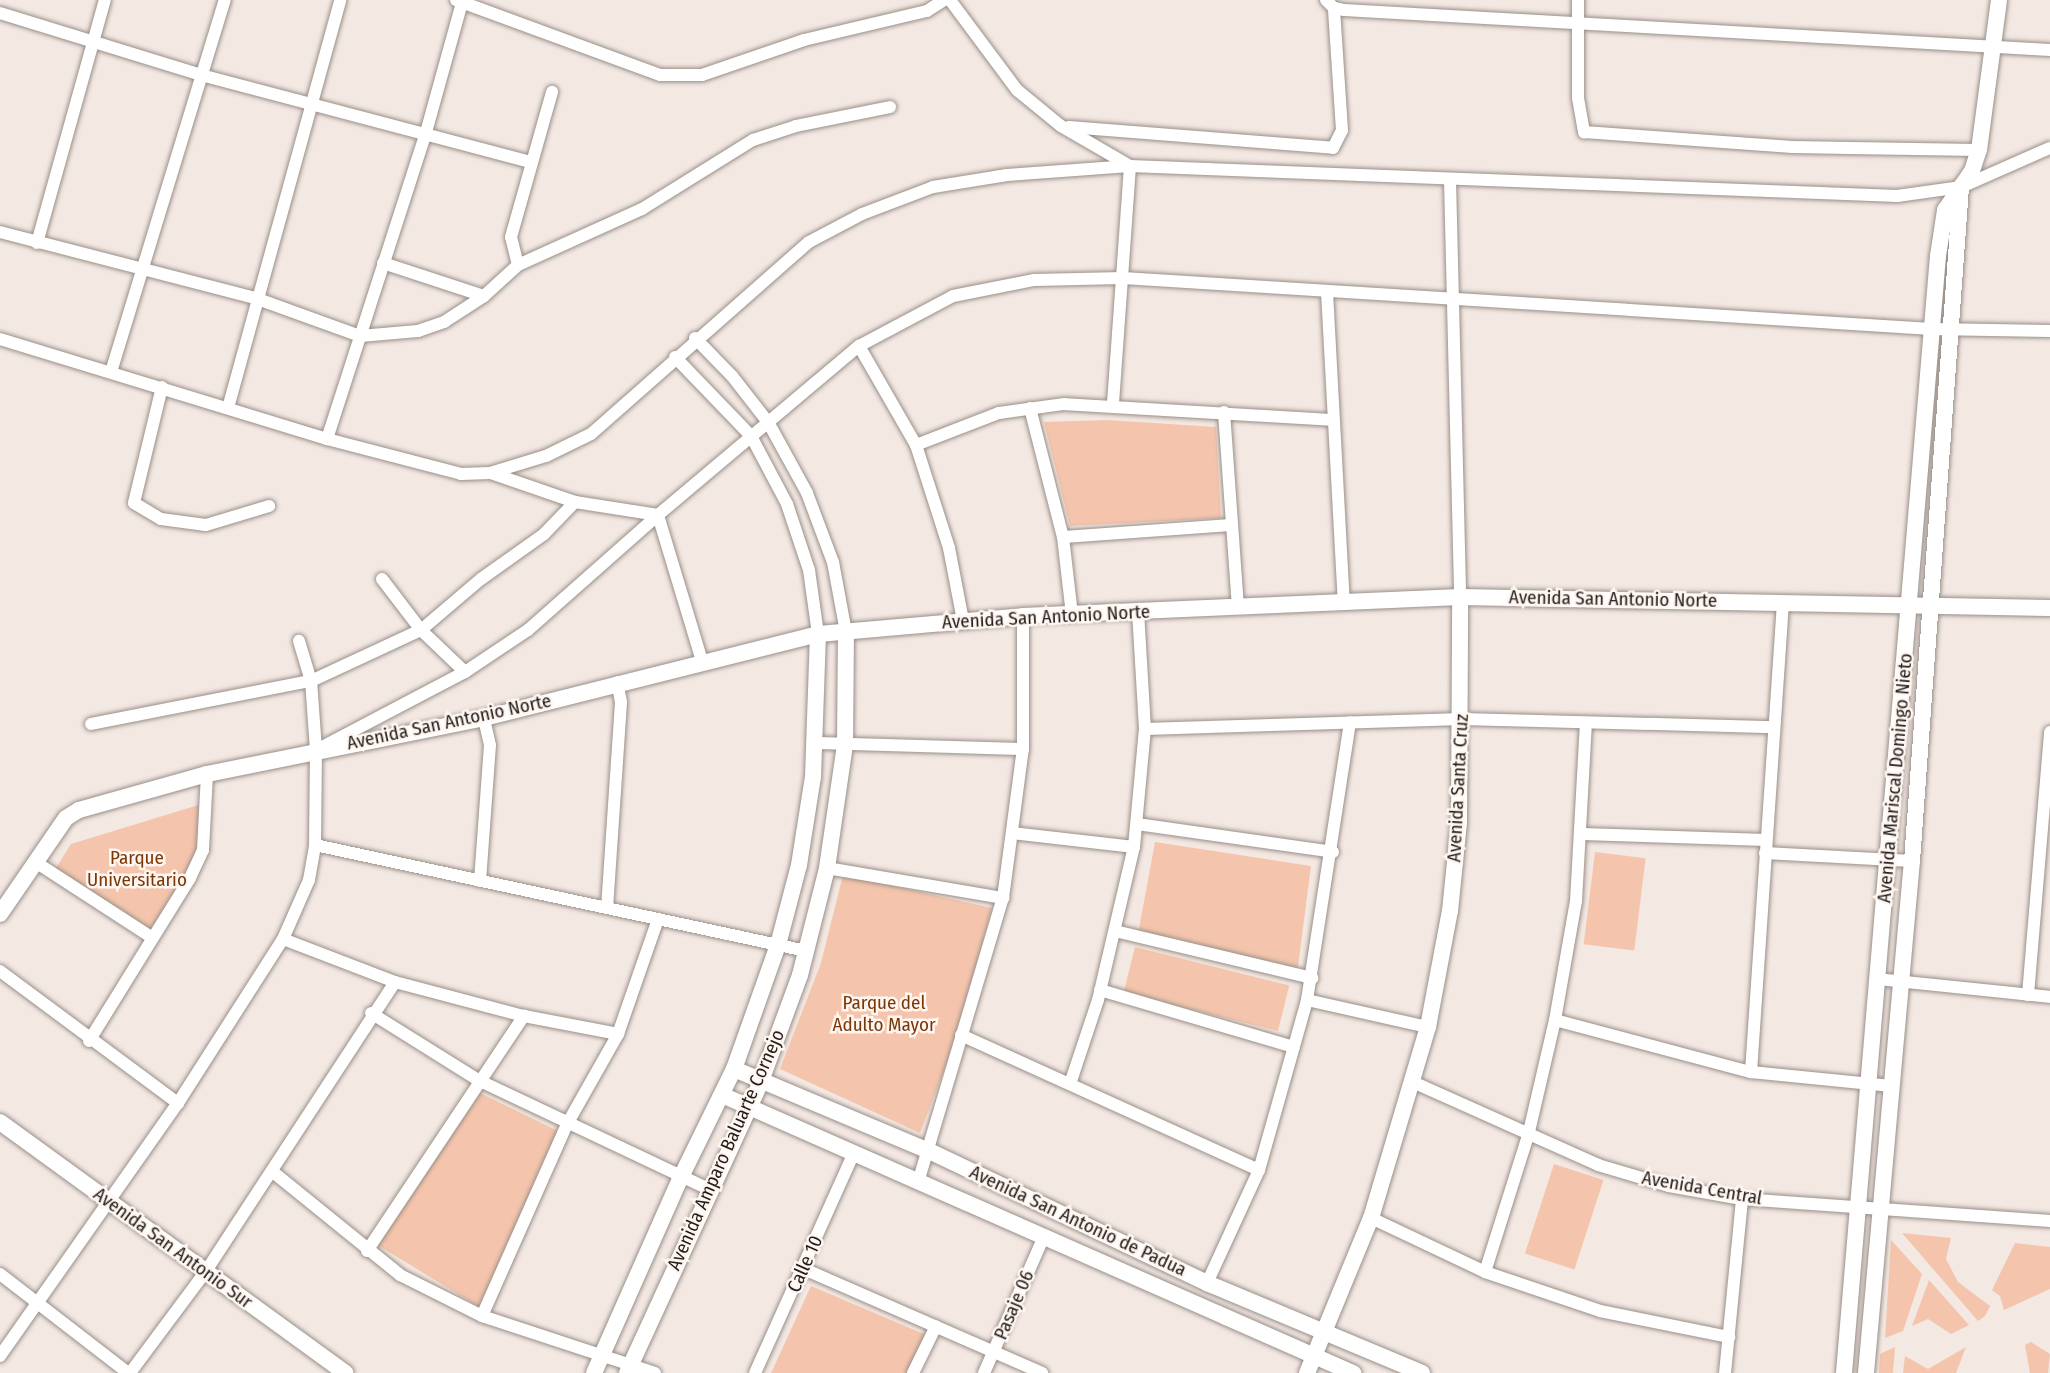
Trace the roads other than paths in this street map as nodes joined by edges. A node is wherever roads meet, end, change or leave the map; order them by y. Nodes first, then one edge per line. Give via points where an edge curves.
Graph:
1 (105, 0) edge
2 (225, 0) edge
3 (340, 0) edge
4 (944, 0) edge
5 (950, 0) edge
6 (1578, 0) edge
7 (2000, 0) edge
8 (459, 1) edge
9 (1330, 4) edge
10 (0, 13) edge
11 (1577, 23) junction
12 (94, 44) junction
13 (1997, 47) junction
14 (2050, 50) edge
15 (205, 76) junction
16 (552, 92) dead end
17 (314, 106) junction
18 (890, 107) dead end
19 (1061, 125) junction
20 (425, 136) junction
21 (2050, 148) edge
22 (1979, 150) junction
23 (531, 162) junction
24 (1130, 166) junction
25 (1451, 180) junction
26 (1961, 187) junction
27 (0, 232) edge
28 (37, 243) junction
29 (383, 263) junction
30 (518, 265) junction
31 (142, 271) junction
32 (1123, 278) junction
33 (1327, 292) junction
34 (484, 296) junction
35 (255, 298) junction
36 (1456, 299) junction
37 (1931, 329) junction
38 (1950, 330) junction
39 (2050, 331) edge
40 (360, 336) junction
41 (695, 338) junction
42 (0, 339) edge
43 (859, 346) junction
44 (675, 356) junction
45 (111, 372) junction
46 (163, 387) junction
47 (1113, 406) junction
48 (228, 408) junction
49 (1030, 408) junction
50 (1224, 412) junction
51 (1334, 419) junction
52 (768, 422) junction
53 (751, 436) junction
54 (327, 439) junction
55 (916, 445) junction
56 (490, 473) junction
57 (575, 502) junction
58 (269, 506) dead end
59 (658, 515) junction
60 (1232, 525) junction
61 (1063, 537) junction
62 (382, 579) dead end
63 (1460, 597) junction
64 (1783, 602) junction
65 (1344, 604) junction
66 (1912, 604) junction
67 (1930, 604) junction
68 (1238, 607) junction
69 (2050, 608) edge
70 (1138, 612) junction
71 (1072, 615) junction
72 (1023, 616) junction
73 (963, 621) junction
74 (421, 630) junction
75 (845, 632) junction
76 (818, 634) junction
77 (299, 641) dead end
78 (702, 661) junction
79 (465, 672) junction
80 (311, 681) junction
81 (617, 682) junction
82 (484, 718) junction
83 (1462, 719) junction
84 (1350, 722) junction
85 (1586, 723) junction
86 (91, 724) dead end
87 (1774, 727) junction
88 (1145, 729) junction
89 (2050, 732) edge
90 (816, 743) junction
91 (845, 744) junction
92 (1023, 749) junction
93 (316, 750) junction
94 (207, 774) junction
95 (1138, 824) junction
96 (1012, 834) junction
97 (1583, 834) junction
98 (316, 845) junction
99 (1766, 846) junction
100 (1134, 847) junction
101 (1333, 852) junction
102 (1886, 859) junction
103 (1912, 861) junction
104 (37, 863) junction
105 (827, 869) junction
106 (480, 881) junction
107 (1003, 898) junction
108 (607, 908) junction
109 (0, 914) edge
110 (658, 919) junction
111 (1115, 931) junction
112 (151, 937) junction
113 (283, 939) junction
114 (778, 945) junction
115 (806, 951) junction
116 (0, 971) edge
117 (1312, 978) junction
118 (1877, 979) junction
119 (395, 982) junction
120 (1900, 982) junction
121 (1100, 989) junction
122 (2028, 995) junction
123 (2050, 997) edge
124 (1307, 1000) junction
125 (371, 1013) junction
126 (524, 1016) junction
127 (1555, 1020) junction
128 (1428, 1027) junction
129 (1872, 1030) junction
130 (1896, 1032) junction
131 (618, 1034) junction
132 (961, 1035) junction
133 (89, 1041) junction
134 (1294, 1047) junction
135 (734, 1069) junction
136 (1751, 1072) junction
137 (480, 1081) junction
138 (761, 1081) junction
139 (1415, 1083) junction
140 (1070, 1084) junction
141 (1868, 1084) junction
142 (1891, 1086) junction
143 (722, 1095) junction
144 (178, 1103) junction
145 (749, 1107) junction
146 (0, 1122) edge
147 (566, 1126) junction
148 (1528, 1136) junction
149 (929, 1151) junction
150 (853, 1155) junction
151 (1259, 1170) junction
152 (273, 1172) junction
153 (680, 1179) junction
154 (919, 1179) junction
155 (710, 1190) junction
156 (1742, 1199) junction
157 (110, 1204) junction
158 (1857, 1205) junction
159 (1878, 1206) junction
160 (1371, 1218) junction
161 (2050, 1221) edge
162 (1044, 1236) junction
163 (367, 1251) junction
164 (804, 1269) junction
165 (206, 1271) junction
166 (1485, 1272) junction
167 (0, 1274) edge
168 (1207, 1283) junction
169 (40, 1303) junction
170 (482, 1316) junction
171 (936, 1326) junction
172 (1322, 1330) junction
173 (1729, 1337) junction
174 (994, 1351) junction
175 (0, 1356) edge
176 (601, 1356) junction
177 (1315, 1356) junction
178 (629, 1369) edge
179 (129, 1373) edge
180 (345, 1373) edge
181 (594, 1373) edge
182 (655, 1373) edge
183 (755, 1373) edge
184 (913, 1373) edge
185 (984, 1373) edge
186 (1042, 1373) edge
187 (1307, 1373) edge
188 (1353, 1373) edge
189 (1422, 1373) edge
190 (1726, 1373) edge
191 (1844, 1373) edge
192 (1866, 1373) edge

1 - 12 street
2 - 15 street
3 - 17 street
4 - 8 street via 927,10 804,40 702,75 660,75
5 - 19 street via 1017,90
6 - 11 street
7 - 13 street, Avenida Mariscal Domingo Nieto
8 - 20 street
9 - 11 street
9 - 19 street via 1342,130 1333,148 1131,135
10 - 12 street
11 - 13 street
11 - 22 street via 1581,125 1592,135 1792,147
12 - 15 street
12 - 28 street
13 - 14 street
13 - 22 street, Avenida Mariscal Domingo Nieto
15 - 17 street
15 - 31 street
16 - 23 street
17 - 20 street
17 - 35 street
18 - 30 street via 796,126 753,140 642,209
19 - 24 street
20 - 23 street
20 - 29 street
21 - 26 street
22 - 26 street, Avenida Mariscal Domingo Nieto
23 - 30 street via 511,237
24 - 25 street
24 - 32 street
24 - 41 street via 1007,174 945,185 862,214 808,242
25 - 26 street via 1898,195
25 - 36 street, Avenida Santa Cruz
26 - 37 street, Avenida Mariscal Domingo Nieto via 1942,222
26 - 38 street, Avenida Mariscal Domingo Nieto
27 - 28 street
28 - 31 street
29 - 34 street
29 - 40 street
30 - 34 street
31 - 35 street
31 - 45 street
32 - 33 street
32 - 43 street via 1034,280 953,296
32 - 47 street
33 - 36 street
33 - 51 street
34 - 40 street via 444,322 418,331
35 - 40 street
35 - 48 street
36 - 37 street
36 - 63 street, Avenida Santa Cruz
37 - 38 street
37 - 66 street, Avenida Mariscal Domingo Nieto
38 - 39 street
38 - 67 street, Avenida Mariscal Domingo Nieto
40 - 54 street
41 - 44 street
41 - 52 street, Avenida Amparo Baluarte Cornejo
42 - 45 street
43 - 52 street
43 - 55 street
44 - 53 street, Avenida Amparo Baluarte Cornejo
44 - 56 street via 591,435 546,456
45 - 46 street
46 - 48 street
46 - 58 street via 134,503 161,519 206,525
47 - 49 street
47 - 50 street
48 - 54 street
49 - 55 street via 999,413
49 - 61 street
50 - 51 street
50 - 60 street
51 - 65 street
52 - 53 street
52 - 75 street, Avenida Amparo Baluarte Cornejo via 807,493 833,562
53 - 59 street
53 - 76 street, Avenida Amparo Baluarte Cornejo via 788,504 809,570
54 - 56 street via 461,474
55 - 73 street via 949,548
56 - 57 street
57 - 59 street
57 - 74 street via 544,534
59 - 78 street
59 - 79 street via 528,630
60 - 61 street
60 - 68 street
61 - 71 street
62 - 74 street
63 - 64 street, Avenida San Antonio Norte
63 - 65 street, Avenida San Antonio Norte
63 - 83 street, Avenida Santa Cruz
64 - 66 street, Avenida San Antonio Norte
64 - 87 street
65 - 68 street, Avenida San Antonio Norte
66 - 67 street, Avenida San Antonio Norte
66 - 102 street, Avenida Mariscal Domingo Nieto
67 - 69 street, Avenida San Antonio Norte
67 - 103 street, Avenida Mariscal Domingo Nieto
68 - 70 street, Avenida San Antonio Norte
70 - 71 street, Avenida San Antonio Norte
70 - 88 street
71 - 72 street, Avenida San Antonio Norte
72 - 73 street, Avenida San Antonio Norte
72 - 92 street
73 - 75 street, Avenida San Antonio Norte
74 - 79 street
74 - 80 street
75 - 76 street, Avenida San Antonio Norte
75 - 91 street, Avenida Amparo Baluarte Cornejo
76 - 78 street, Avenida San Antonio Norte
76 - 90 street, Avenida Amparo Baluarte Cornejo
77 - 80 street
78 - 81 street, Avenida San Antonio Norte
79 - 93 street
80 - 86 street
80 - 93 street
81 - 82 street, Avenida San Antonio Norte
81 - 108 street via 621,702
82 - 93 street, Avenida San Antonio Norte
82 - 106 street via 490,745
83 - 84 street
83 - 85 street
83 - 128 street, Avenida Santa Cruz via 1451,898
84 - 88 street
84 - 101 street
85 - 87 street
85 - 97 street
87 - 99 street
88 - 95 street
89 - 122 street
90 - 91 street
90 - 114 street, Avenida Amparo Baluarte Cornejo via 799,865
91 - 92 street
91 - 105 street, Avenida Amparo Baluarte Cornejo
92 - 96 street
93 - 94 street, Avenida San Antonio Norte
93 - 98 street
94 - 104 street, Avenida San Antonio Norte via 79,810 66,818
94 - 112 street via 203,850
95 - 100 street
95 - 101 street
96 - 100 street
96 - 107 street
97 - 99 street
97 - 127 street
98 - 106 street
98 - 113 street via 309,880
99 - 102 street
99 - 136 street
100 - 111 street
101 - 117 street
102 - 103 street
102 - 118 street, Avenida Mariscal Domingo Nieto
103 - 120 street, Avenida Mariscal Domingo Nieto
104 - 109 street
104 - 112 street
105 - 107 street
105 - 115 street, Avenida Amparo Baluarte Cornejo
106 - 108 street
107 - 132 street
108 - 110 street
110 - 114 street
110 - 131 street
111 - 117 street
111 - 121 street
112 - 133 street
113 - 119 street
113 - 144 street
114 - 115 street
114 - 135 street, Avenida Amparo Baluarte Cornejo
115 - 138 street, Avenida Amparo Baluarte Cornejo
116 - 133 street
117 - 124 street
118 - 120 street
118 - 129 street, Avenida Mariscal Domingo Nieto
119 - 125 street
119 - 126 street
120 - 122 street
120 - 130 street, Avenida Mariscal Domingo Nieto
121 - 134 street
121 - 140 street
122 - 123 street
124 - 128 street
124 - 134 street
125 - 137 street
125 - 152 street
126 - 131 street
126 - 137 street
127 - 136 street
127 - 148 street
128 - 139 street, Avenida Santa Cruz
129 - 130 street
129 - 141 street, Avenida Mariscal Domingo Nieto
130 - 142 street, Avenida Mariscal Domingo Nieto
131 - 147 street
132 - 140 street
132 - 149 street
133 - 144 street
134 - 151 street
135 - 138 street, Avenida San Antonio de Padua
135 - 143 street, Avenida Amparo Baluarte Cornejo
136 - 141 street
137 - 147 street
137 - 163 street
138 - 145 street, Avenida Amparo Baluarte Cornejo
138 - 149 street, Avenida San Antonio de Padua
139 - 148 street, Avenida Central
139 - 160 street, Avenida Santa Cruz
140 - 151 street
141 - 142 street
141 - 158 street, Avenida Mariscal Domingo Nieto
142 - 159 street, Avenida Mariscal Domingo Nieto
143 - 145 street, Avenida San Antonio de Padua
143 - 153 street, Avenida Amparo Baluarte Cornejo
144 - 157 street
145 - 150 street, Avenida San Antonio de Padua
145 - 155 street, Avenida Amparo Baluarte Cornejo
146 - 157 street, Avenida San Antonio Sur
147 - 153 street
147 - 170 street
148 - 156 street, Avenida Central via 1598,1165 1669,1186
148 - 166 street
149 - 154 street
149 - 168 street, Avenida San Antonio de Padua
150 - 154 street, Avenida San Antonio de Padua
150 - 164 street, Calle 10
151 - 168 street
152 - 163 street
152 - 165 street
153 - 155 street
153 - 176 street, Avenida Amparo Baluarte Cornejo
154 - 162 street, Avenida San Antonio de Padua
155 - 178 street, Avenida Amparo Baluarte Cornejo
156 - 158 street, Avenida Central
156 - 173 street
157 - 165 street, Avenida San Antonio Sur
157 - 169 street
158 - 159 street, Avenida Central
158 - 191 street, Avenida Mariscal Domingo Nieto
159 - 161 street, Avenida Central
159 - 192 street, Avenida Mariscal Domingo Nieto
160 - 166 street
160 - 172 street, Avenida Santa Cruz
162 - 174 street, Pasaje 06
162 - 177 street, Avenida San Antonio de Padua
163 - 170 street via 400,1275
164 - 171 street
164 - 183 street, Calle 10
165 - 179 street
165 - 180 street, Avenida San Antonio Sur
166 - 173 street via 1600,1311
167 - 169 street
168 - 172 street, Avenida San Antonio de Padua
169 - 175 street
169 - 179 street
170 - 176 street
171 - 174 street
171 - 184 street
172 - 177 street, Avenida Santa Cruz
172 - 189 street, Avenida San Antonio de Padua
173 - 190 street
174 - 185 street, Pasaje 06
174 - 186 street
176 - 178 street
176 - 181 street, Avenida Amparo Baluarte Cornejo
177 - 187 street, Avenida Santa Cruz
177 - 188 street, Avenida San Antonio de Padua
178 - 182 street

